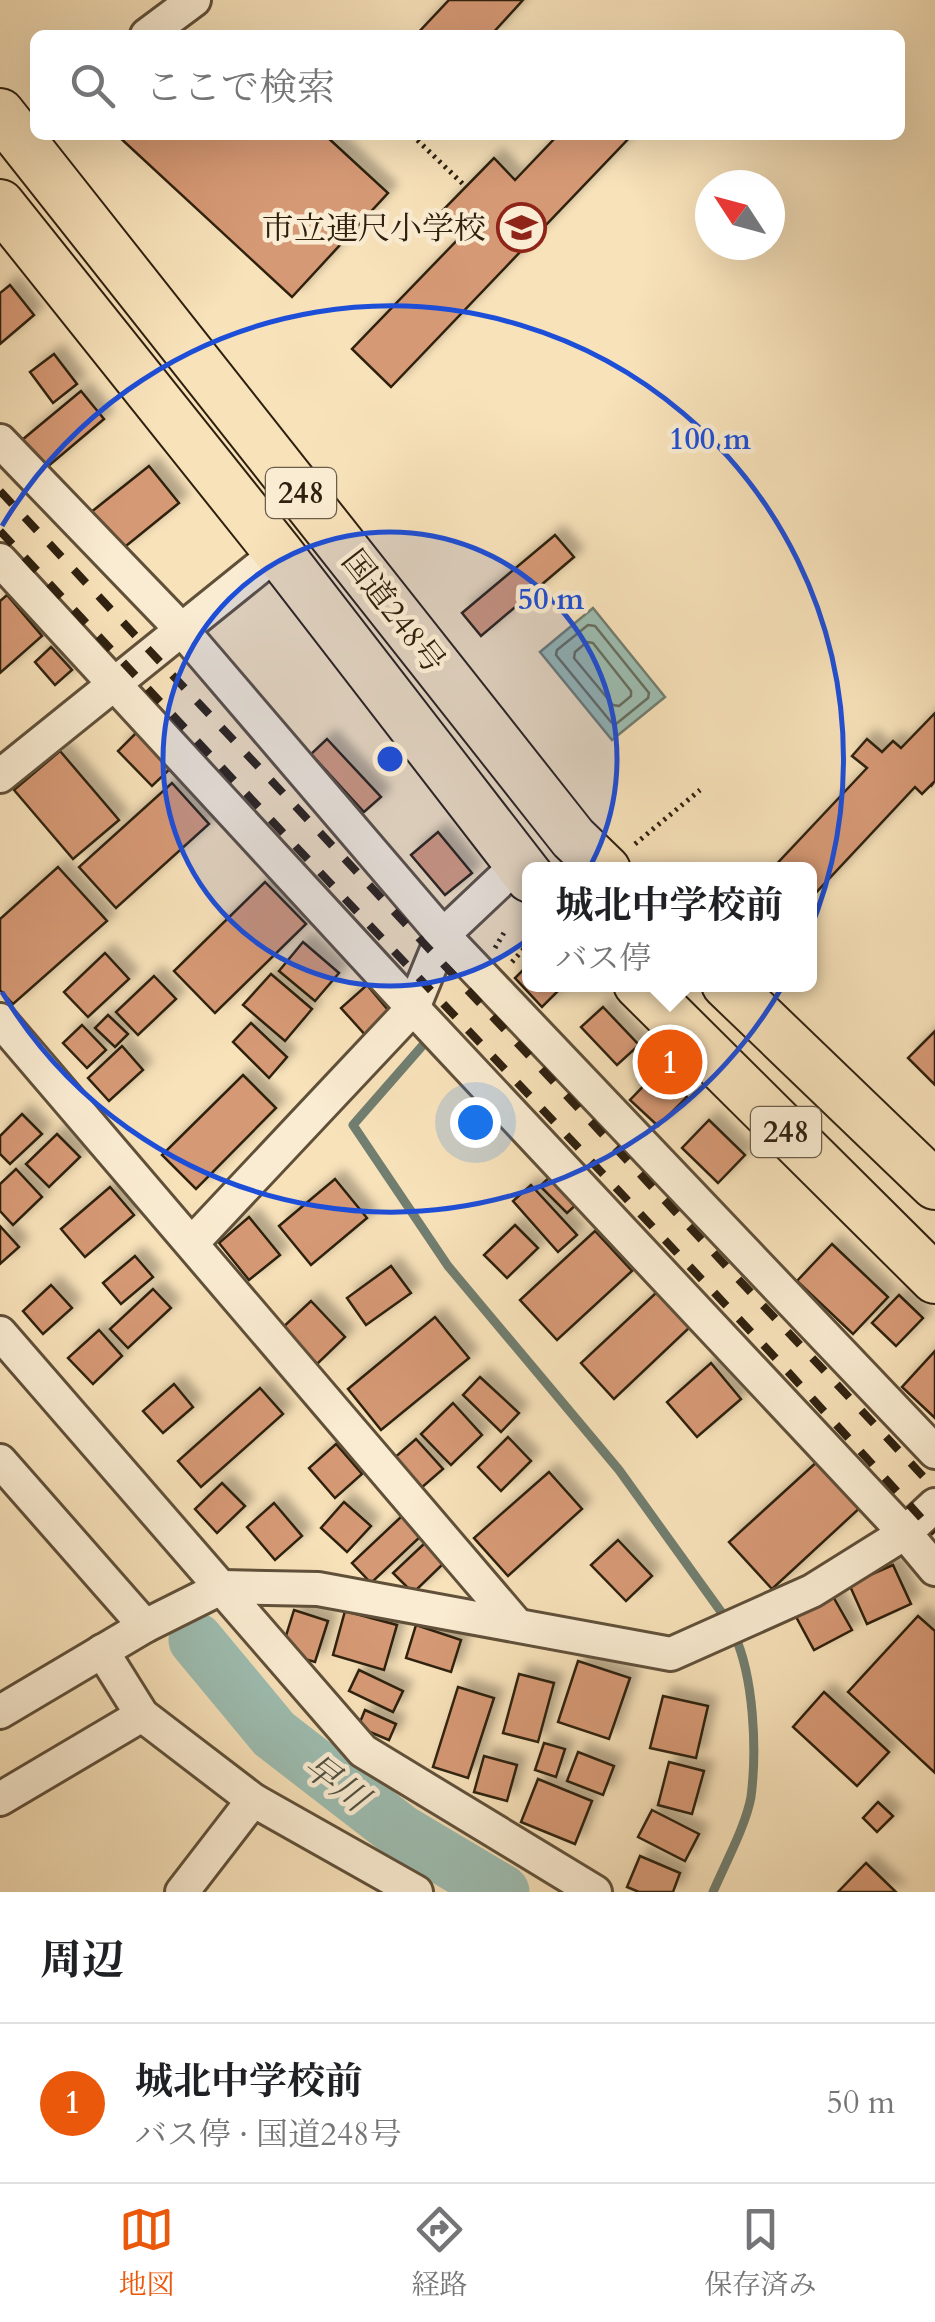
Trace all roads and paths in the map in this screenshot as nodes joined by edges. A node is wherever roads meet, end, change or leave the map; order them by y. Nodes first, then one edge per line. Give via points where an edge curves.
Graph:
1 (194, 0) edge
2 (154, 30) edge
3 (33, 140) edge
4 (417, 140) edge
5 (466, 187) dead end
6 (0, 204) edge
7 (0, 441) edge
8 (278, 552) junction
9 (0, 560) edge
10 (182, 630) junction
11 (116, 683) junction
12 (0, 776) edge
13 (700, 790) dead end
14 (653, 827) dead end
15 (598, 862) edge
16 (522, 868) edge
17 (522, 873) edge
18 (443, 935) junction
19 (646, 992) edge
20 (734, 992) edge
21 (414, 1008) junction
22 (0, 1020) edge
23 (935, 1185) edge
24 (192, 1243) junction
25 (935, 1279) edge
26 (0, 1334) edge
27 (935, 1452) edge
28 (0, 1461) edge
29 (935, 1504) edge
30 (906, 1534) junction
31 (935, 1569) edge
32 (223, 1588) junction
33 (518, 1625) junction
34 (144, 1626) junction
35 (102, 1652) junction
36 (0, 1712) edge
37 (142, 1715) junction
38 (0, 1800) edge
39 (253, 1800) junction
40 (182, 1892) edge
41 (416, 1892) edge
42 (594, 1892) edge

1 - 2 street
3 - 15 highway, 国道248号 / 248
4 - 5 path
6 - 8 highway, 国道248号 / 248
7 - 10 street
8 - 10 street
8 - 16 highway, 国道248号 / 248
9 - 11 street
10 - 11 street
10 - 18 street
11 - 12 street
11 - 21 street
13 - 14 path
17 - 18 street
18 - 21 street
18 - 27 street
19 - 25 highway, 248
20 - 23 highway, 248
21 - 24 street
21 - 30 street
22 - 24 street
24 - 33 street
26 - 32 street
28 - 34 street
29 - 30 street
30 - 31 street
30 - 33 street via 812,1590 671,1654
32 - 33 street via 318,1589
32 - 34 street
32 - 42 street via 362,1751
34 - 35 street
35 - 36 street
35 - 37 street
37 - 38 street
37 - 39 street
39 - 40 street
39 - 41 street

